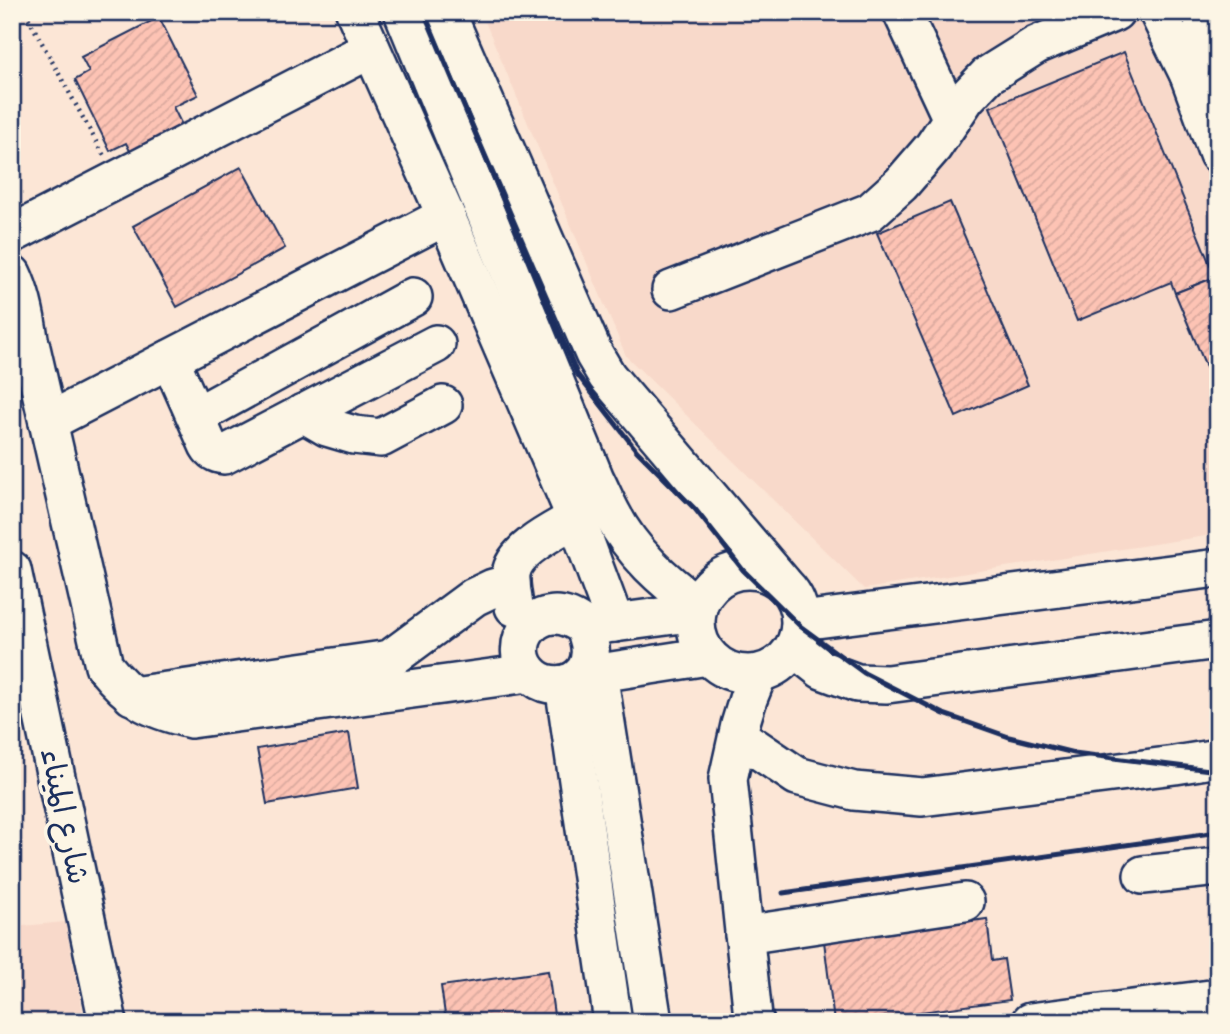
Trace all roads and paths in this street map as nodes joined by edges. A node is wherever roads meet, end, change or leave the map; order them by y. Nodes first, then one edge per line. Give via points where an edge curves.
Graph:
1 (25, 12) edge
2 (355, 12) edge
3 (403, 12) edge
4 (446, 12) edge
5 (902, 12) edge
6 (1115, 12) edge
7 (1158, 12) edge
8 (1210, 12) edge
9 (371, 49) junction
10 (1189, 75) junction
11 (952, 119) junction
12 (1218, 153) edge
13 (117, 180) junction
14 (446, 216) junction
15 (12, 234) edge
16 (12, 274) edge
17 (671, 290) dead end
18 (413, 297) dead end
19 (436, 344) dead end
20 (170, 359) junction
21 (443, 405) dead end
22 (303, 413) junction
23 (196, 416) junction
24 (48, 422) junction
25 (576, 518) junction
26 (1218, 568) edge
27 (12, 570) edge
28 (782, 582) junction
29 (511, 583) junction
30 (698, 609) junction
31 (599, 625) junction
32 (798, 634) junction
33 (1218, 640) edge
34 (708, 656) junction
35 (525, 661) junction
36 (758, 674) junction
37 (393, 676) junction
38 (581, 677) junction
39 (738, 736) junction
40 (1218, 758) edge
41 (1218, 867) edge
42 (1143, 875) dead end
43 (965, 902) dead end
44 (744, 935) junction
45 (1218, 998) edge
46 (108, 1022) edge
47 (613, 1022) edge
48 (653, 1022) edge
49 (755, 1022) edge
50 (1030, 1022) edge

1 - 13 path
2 - 9 street
3 - 30 street via 613,517 636,551
4 - 28 street via 594,354 607,376
5 - 11 street
6 - 11 street via 1036,45 988,75
7 - 10 street
8 - 10 street
9 - 13 street
9 - 14 street
10 - 12 street
11 - 17 street via 901,184 870,212
13 - 15 street
14 - 20 street
14 - 25 street
16 - 24 street via 26,314
18 - 23 street
19 - 22 street
20 - 23 street
20 - 24 street
21 - 22 street via 381,438 327,427
22 - 23 street via 225,455 212,450
24 - 37 street via 104,666 132,696
25 - 29 street via 524,551 511,571
25 - 31 street
26 - 32 street
27 - 46 street, شارع الميناء
28 - 30 street via 759,571 734,572 706,591
28 - 32 street via 799,606
29 - 35 street
29 - 37 street via 474,597
30 - 31 street
30 - 34 street via 696,627
31 - 35 street via 564,615 540,618 523,636
31 - 38 street via 590,639 588,665
32 - 33 street via 822,670 857,683 887,684
32 - 36 street via 785,660
34 - 36 street via 730,672
34 - 38 street
35 - 37 street
35 - 38 street via 539,681 551,685
36 - 39 street
38 - 47 street
38 - 48 street
39 - 40 street via 797,776 854,791 922,797
39 - 44 street via 729,779
41 - 42 street
43 - 44 street
44 - 49 street
45 - 50 street

